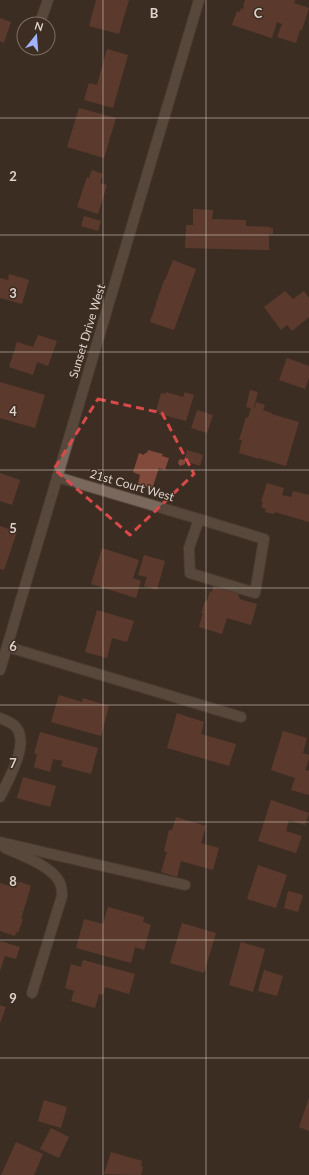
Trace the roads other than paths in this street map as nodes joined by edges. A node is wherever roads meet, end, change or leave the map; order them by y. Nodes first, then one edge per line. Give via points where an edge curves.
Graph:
1 (48, 0) edge
2 (199, 0) edge
3 (42, 16) edge
4 (57, 477) junction
5 (199, 519) junction
6 (8, 646) junction
7 (0, 670) edge
8 (241, 717) dead end
9 (0, 718) edge
10 (0, 797) edge
11 (0, 844) edge
12 (185, 885) dead end
13 (32, 993) dead end

1 - 3 street
2 - 4 street, Sunset Drive West
4 - 5 street, 21st Court West
4 - 6 street, Sunset Drive West
5 - 5 street, 21st Court West via 264,539 255,593 190,573 188,548
6 - 7 street, Sunset Drive West
6 - 8 street
9 - 10 street via 15,726 20,743 17,761
11 - 12 street
11 - 13 street via 41,865 56,876 62,889

